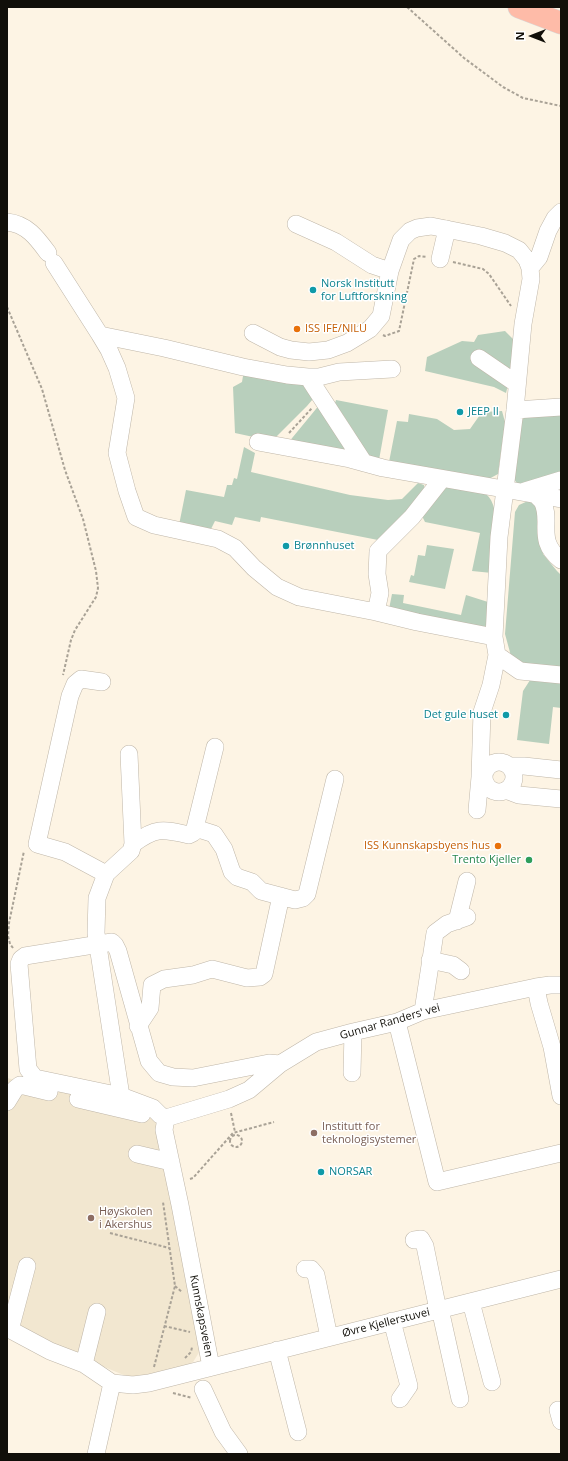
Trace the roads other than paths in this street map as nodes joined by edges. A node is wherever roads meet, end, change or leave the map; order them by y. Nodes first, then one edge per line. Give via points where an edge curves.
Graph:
1 (519, 7) edge
2 (561, 23) edge
3 (561, 212) edge
4 (7, 222) edge
5 (296, 224) dead end
6 (446, 229) junction
7 (440, 259) road end
8 (530, 268) junction
9 (390, 270) junction
10 (253, 333) dead end
11 (100, 335) junction
12 (480, 358) dead end
13 (392, 369) dead end
14 (308, 377) junction
15 (517, 384) junction
16 (561, 407) edge
17 (515, 410) junction
18 (258, 442) dead end
19 (364, 463) junction
20 (442, 479) junction
21 (561, 480) edge
22 (505, 488) junction
23 (529, 493) junction
24 (561, 499) edge
25 (561, 560) edge
26 (376, 612) junction
27 (494, 637) junction
28 (497, 655) junction
29 (561, 675) edge
30 (102, 682) dead end
31 (215, 747) dead end
32 (129, 754) dead end
33 (509, 766) junction
34 (561, 770) edge
35 (482, 777) junction
36 (335, 779) dead end
37 (506, 790) junction
38 (561, 799) edge
39 (477, 810) dead end
40 (195, 828) junction
41 (133, 844) junction
42 (106, 874) junction
43 (467, 881) dead end
44 (281, 896) junction
45 (98, 945) junction
46 (430, 960) junction
47 (461, 971) dead end
48 (561, 985) edge
49 (536, 987) junction
50 (423, 1011) junction
51 (397, 1022) junction
52 (138, 1026) junction
53 (353, 1032) junction
54 (280, 1064) junction
55 (352, 1073) dead end
56 (121, 1096) junction
57 (561, 1096) edge
58 (7, 1102) edge
59 (163, 1116) junction
60 (561, 1153) edge
61 (137, 1154) dead end
62 (171, 1162) junction
63 (414, 1240) dead end
64 (27, 1266) dead end
65 (306, 1269) dead end
66 (560, 1284) edge
67 (471, 1302) junction
68 (439, 1310) junction
69 (97, 1312) dead end
70 (397, 1320) junction
71 (9, 1329) edge
72 (329, 1337) junction
73 (277, 1350) junction
74 (84, 1364) junction
75 (211, 1366) junction
76 (492, 1382) dead end
77 (112, 1383) junction
78 (421, 1390) dead end
79 (206, 1397) road end
80 (400, 1399) dead end
81 (460, 1399) dead end
82 (298, 1432) dead end
83 (96, 1454) edge
84 (238, 1454) edge

1 - 2 highway
3 - 8 street via 548,231 539,257
4 - 11 street via 29,230 51,258
5 - 9 street via 336,242 372,265
6 - 7 street
6 - 8 street via 506,243 523,254
6 - 9 street via 423,226 410,231 401,240
8 - 15 street via 531,279
9 - 10 street via 381,316 370,329 347,342 328,350 309,352 280,347
11 - 14 street via 243,367
11 - 26 street via 117,368 126,398 117,453 126,491 136,517 154,525 218,539 235,548 277,587 299,597
12 - 15 street
13 - 14 street via 339,372
14 - 19 street
15 - 17 street
16 - 17 street
17 - 22 street
18 - 19 street
19 - 20 street
20 - 22 street
20 - 26 street via 412,517 378,551 377,574 380,593
21 - 23 street via 532,488
22 - 23 street
22 - 27 street via 499,537
23 - 24 street
23 - 25 street via 542,501 546,514 545,534 552,554
26 - 27 street
27 - 28 street
28 - 29 street via 520,671
28 - 35 street via 482,712
30 - 42 street via 81,679 75,684 70,696 37,844 65,852
31 - 40 street
32 - 41 street
33 - 34 street
33 - 35 street via 502,763 492,764
33 - 37 street via 514,778
35 - 37 street via 492,790
35 - 39 street
36 - 44 street via 306,894 303,898 295,900
37 - 38 street via 519,795
40 - 41 street via 189,835 158,831 142,837
40 - 44 street via 214,834 224,850 232,872 237,877 252,882 261,891
41 - 42 street via 131,851
42 - 45 street via 97,898
43 - 46 street via 462,919 447,924 435,933
44 - 52 street via 264,974 260,977 246,978 212,969 164,979 152,985 150,1008
45 - 52 street via 112,942 115,945
45 - 56 street
45 - 56 street via 25,956 18,964 28,1069 35,1078
46 - 47 street via 453,965
46 - 50 street
48 - 49 street, Gunnar Randers' vei
49 - 50 street, Gunnar Randers' vei
49 - 57 street via 552,1047
50 - 51 street, Gunnar Randers' vei
51 - 53 street, Gunnar Randers' vei
51 - 60 street via 437,1182
52 - 54 street via 149,1061 159,1073 173,1077 193,1078 269,1062
53 - 54 street, Gunnar Randers' vei via 316,1042
53 - 55 street
54 - 59 street, Gunnar Randers' vei via 249,1090 228,1099
56 - 59 street via 153,1108
58 - 59 street via 20,1085 143,1114
59 - 62 street, Kunnskapsveien
61 - 62 street
62 - 75 street, Kunnskapsveien
63 - 68 street via 420,1239 426,1246
64 - 71 street
65 - 72 street via 311,1269 316,1275
66 - 67 street, Øvre Kjellerstuvei
67 - 68 street, Øvre Kjellerstuvei
67 - 76 street
68 - 70 street, Øvre Kjellerstuvei
68 - 81 street
69 - 74 street
70 - 72 street, Øvre Kjellerstuvei
70 - 78 street
70 - 80 street via 409,1386
71 - 74 street via 63,1357
72 - 73 street, Øvre Kjellerstuvei
73 - 75 street, Øvre Kjellerstuvei
73 - 82 street
74 - 77 street
75 - 77 street, Kunnskapsveien via 151,1375 133,1385
77 - 83 street
79 - 84 street via 223,1432

